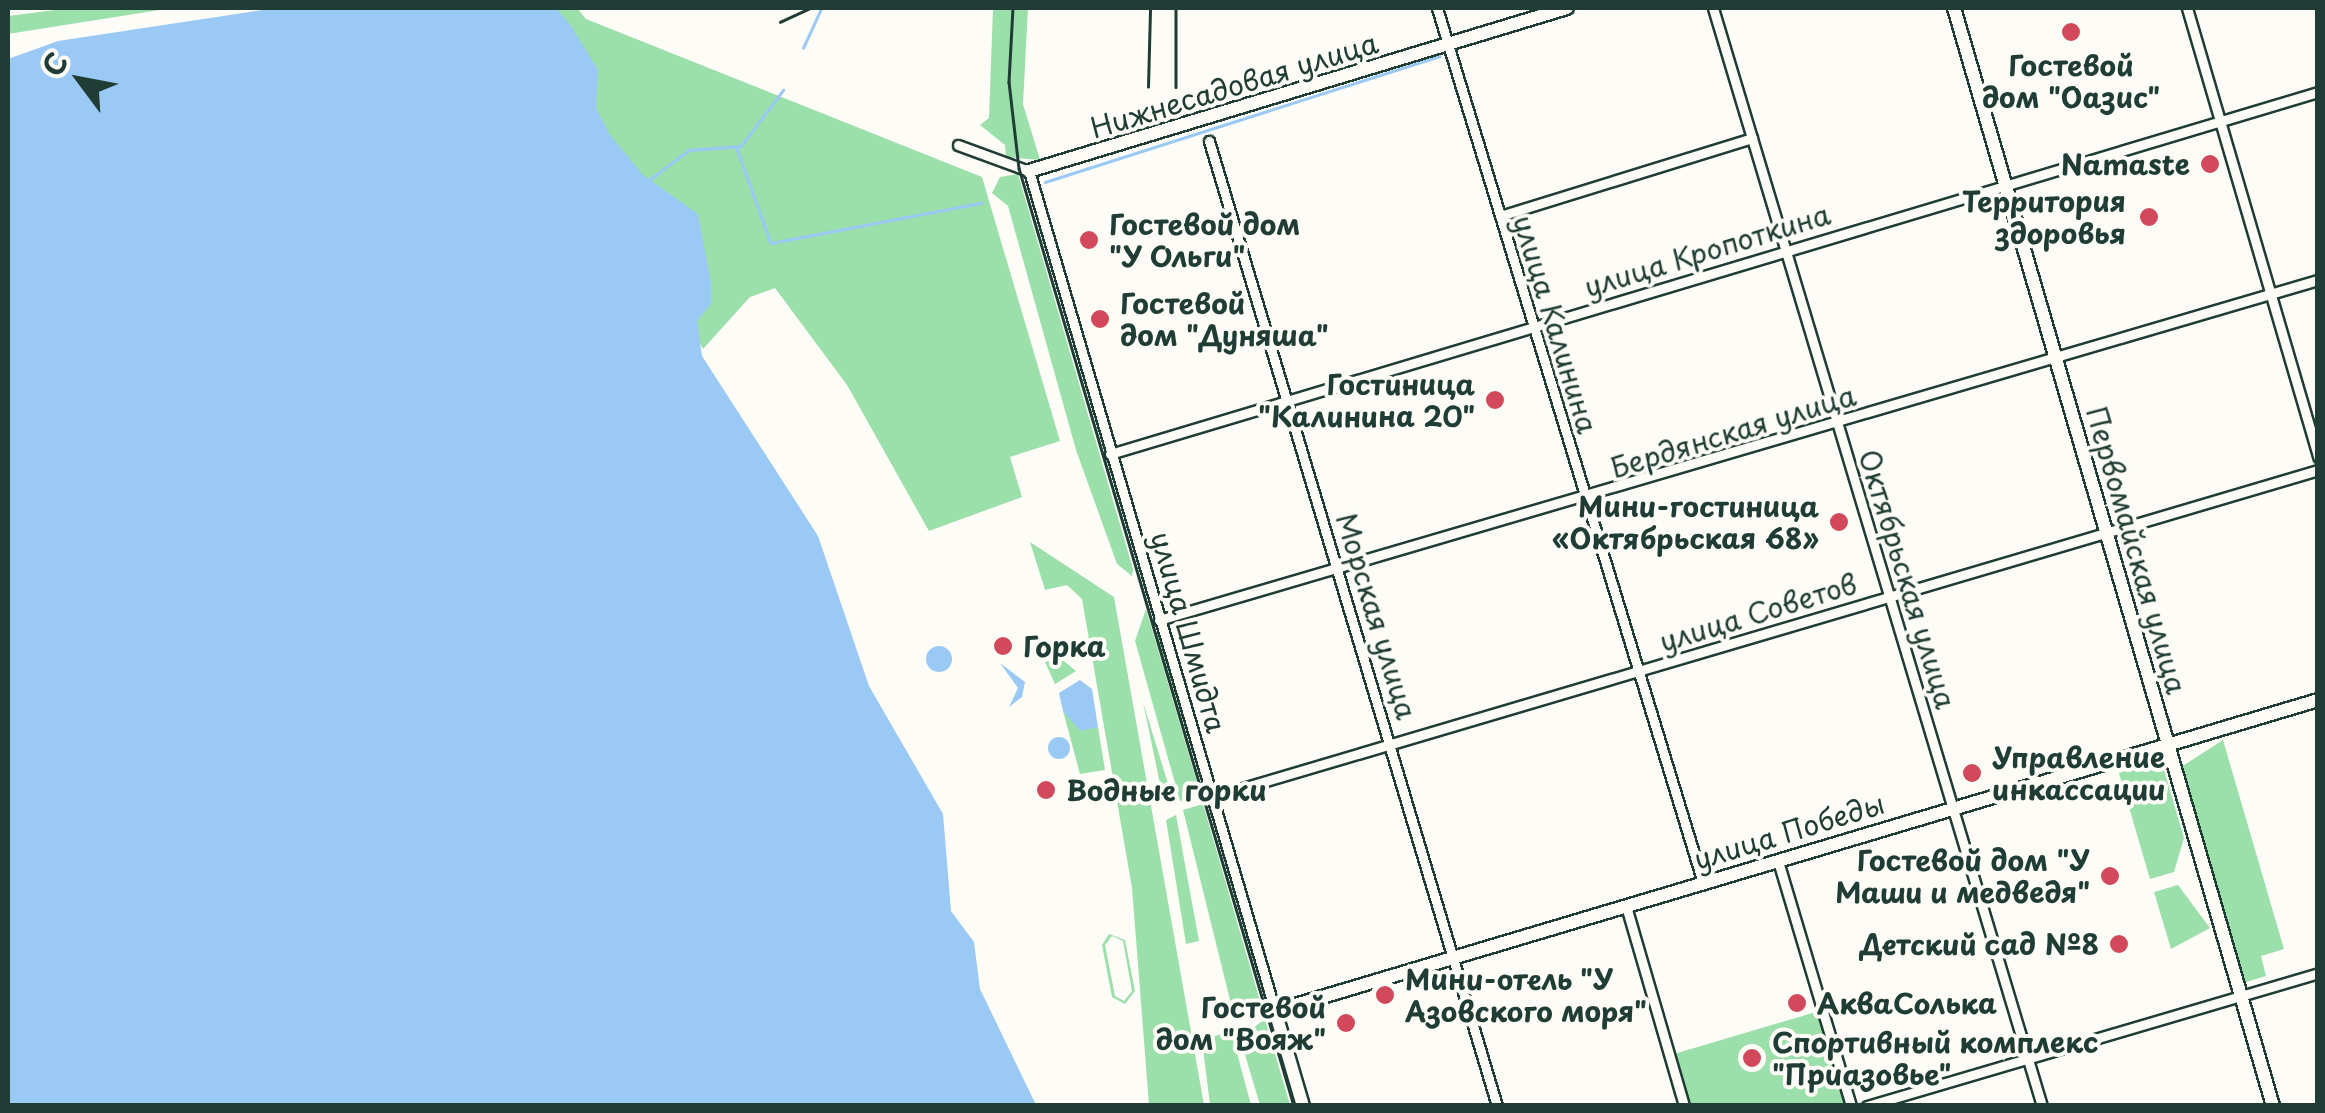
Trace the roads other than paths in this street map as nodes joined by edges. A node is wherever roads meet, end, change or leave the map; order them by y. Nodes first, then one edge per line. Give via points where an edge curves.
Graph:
1 (1436, 8) edge
2 (1567, 8) edge
3 (1713, 8) edge
4 (1954, 8) edge
5 (2187, 8) edge
6 (1448, 44) junction
7 (2318, 92) edge
8 (2220, 120) junction
9 (1752, 138) junction
10 (1209, 141) dead end
11 (958, 145) dead end
12 (1029, 171) junction
13 (2005, 183) junction
14 (1500, 216) junction
15 (1786, 250) junction
16 (2318, 280) edge
17 (2270, 294) junction
18 (1534, 326) junction
19 (2055, 358) junction
20 (1288, 400) junction
21 (1838, 423) junction
22 (1110, 454) junction
23 (2318, 457) edge
24 (2318, 470) edge
25 (1586, 498) junction
26 (2106, 532) junction
27 (1340, 568) junction
28 (1889, 596) junction
29 (1160, 620) junction
30 (1638, 671) junction
31 (2318, 700) edge
32 (2168, 744) junction
33 (1392, 745) junction
34 (1212, 797) junction
35 (1953, 808) junction
36 (1778, 861) junction
37 (1703, 883) junction
38 (1626, 906) junction
39 (1454, 957) junction
40 (2318, 972) edge
41 (2241, 995) junction
42 (1275, 1011) junction
43 (2028, 1058) junction
44 (1303, 1106) edge
45 (1497, 1106) edge
46 (1684, 1106) edge
47 (1851, 1106) edge
48 (1867, 1106) edge
49 (2042, 1106) edge
50 (2273, 1106) edge

1 - 6 street, улица Калинина
2 - 6 street, Нижнесадовая улица
3 - 9 street, Октябрьская улица
4 - 13 street, Первомайская улица
5 - 8 street
6 - 12 street, Нижнесадовая улица
6 - 14 street, улица Калинина
7 - 8 street, улица Кропоткина
8 - 13 street, улица Кропоткина
8 - 17 street
9 - 14 street
9 - 15 street, Октябрьская улица
10 - 20 street, Морская улица
11 - 12 street
12 - 22 street, улица Шмидта
13 - 15 street, улица Кропоткина
13 - 19 street, Первомайская улица
14 - 18 street, улица Калинина
15 - 18 street, улица Кропоткина
15 - 21 street, Октябрьская улица
16 - 17 street, Бердянская улица
17 - 19 street, Бердянская улица
17 - 23 street
18 - 20 street, улица Кропоткина
18 - 25 street, улица Калинина
19 - 21 street, Бердянская улица
19 - 26 street, Первомайская улица
20 - 22 street, улица Кропоткина
20 - 27 street, Морская улица
21 - 25 street, Бердянская улица
21 - 28 street, Октябрьская улица
22 - 29 street, улица Шмидта
24 - 26 street, улица Советов
25 - 27 street, Бердянская улица
25 - 30 street, улица Калинина
26 - 28 street, улица Советов
26 - 32 street, Первомайская улица
27 - 29 street, Бердянская улица
27 - 33 street, Морская улица
28 - 30 street, улица Советов
28 - 35 street, Октябрьская улица
29 - 34 street, улица Шмидта
30 - 33 street, улица Советов
30 - 37 street, улица Калинина
31 - 32 street, улица Победы
32 - 35 street, улица Победы
32 - 41 street, Первомайская улица
33 - 34 street, улица Советов
33 - 39 street, Морская улица
34 - 42 street, улица Шмидта
35 - 36 street, улица Победы
35 - 43 street, Октябрьская улица
36 - 37 street, улица Победы
36 - 47 street
37 - 38 street, улица Победы
38 - 39 street, улица Победы
38 - 46 street
39 - 42 street, улица Победы
39 - 45 street, Морская улица
40 - 41 street
41 - 43 street
41 - 50 street, Первомайская улица
42 - 44 street, улица Шмидта
43 - 48 street
43 - 49 street, Октябрьская улица

